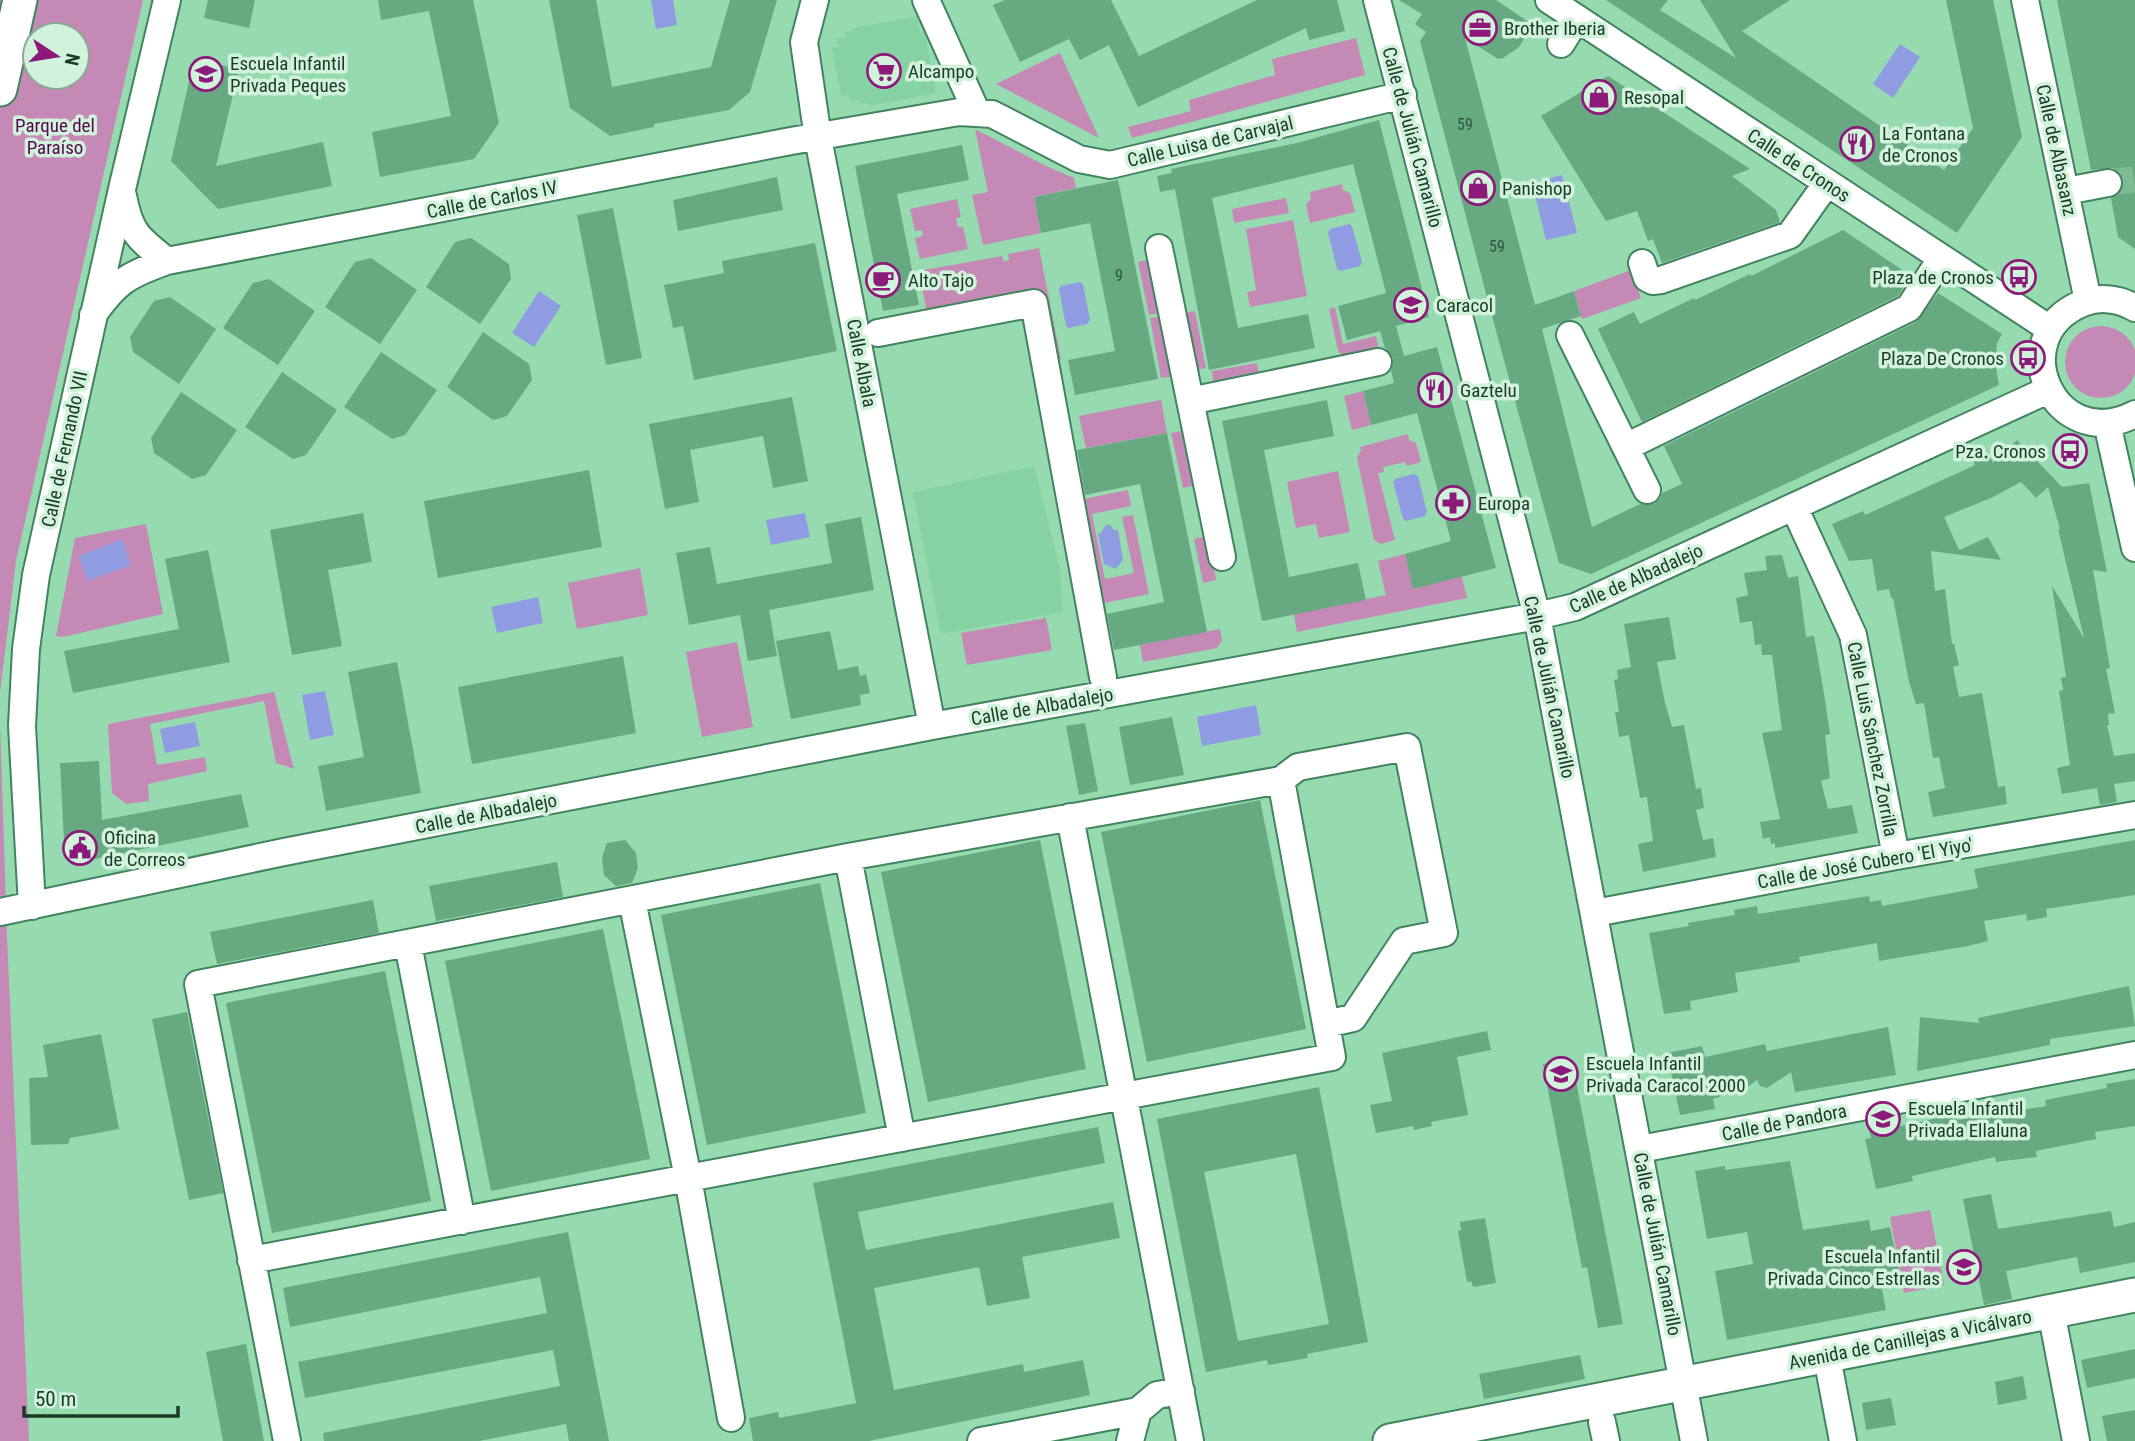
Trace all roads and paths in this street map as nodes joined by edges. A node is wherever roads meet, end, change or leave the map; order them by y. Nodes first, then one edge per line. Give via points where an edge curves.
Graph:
1 (20, 0) edge
2 (167, 0) edge
3 (815, 0) edge
4 (926, 0) edge
5 (1377, 0) edge
6 (1549, 0) edge
7 (2025, 0) edge
8 (1577, 18) junction
9 (1561, 44) dead end
10 (0, 89) edge
11 (1403, 95) junction
12 (977, 114) junction
13 (818, 138) junction
14 (1827, 183) junction
15 (2108, 183) tunnel mouth
16 (122, 188) junction
17 (2066, 191) junction
18 (1159, 248) dead end
19 (1941, 258) junction
20 (167, 261) junction
21 (1642, 263) dead end
22 (2088, 301) junction
23 (2135, 308) edge
24 (93, 315) junction
25 (2050, 329) junction
26 (877, 333) dead end
27 (1570, 335) dead end
28 (1378, 362) dead end
29 (2048, 390) junction
30 (1189, 401) junction
31 (2135, 414) edge
32 (2107, 423) junction
33 (1626, 447) junction
34 (1647, 490) dead end
35 (1794, 508) junction
36 (2134, 541) edge
37 (1222, 557) dead end
38 (1537, 616) junction
39 (1103, 677) dead end
40 (932, 726) junction
41 (1281, 780) junction
42 (2135, 815) edge
43 (1070, 817) junction
44 (1896, 856) junction
45 (848, 858) junction
46 (632, 900) junction
47 (32, 906) junction
48 (0, 912) edge
49 (1595, 913) junction
50 (408, 944) junction
51 (1326, 1024) junction
52 (2135, 1055) edge
53 (1123, 1097) junction
54 (902, 1138) junction
55 (1640, 1149) junction
56 (688, 1178) junction
57 (462, 1221) junction
58 (251, 1260) junction
59 (2135, 1295) edge
60 (2135, 1317) edge
61 (2053, 1322) junction
62 (1830, 1373) junction
63 (1181, 1391) junction
64 (1686, 1394) junction
65 (1138, 1411) junction
66 (731, 1418) dead end
67 (1604, 1431) edge
68 (1483, 1436) edge
69 (287, 1441) edge
70 (981, 1441) edge
71 (1130, 1441) edge
72 (1190, 1441) edge
73 (1390, 1441) edge
74 (1695, 1441) edge
75 (1843, 1441) edge
76 (2076, 1441) edge

1 - 10 main road
2 - 16 street, Calle de Fernando VII
3 - 13 street, Calle Albala via 804,42
4 - 12 street
5 - 11 street, Calle de Julián Camarillo
6 - 8 street, Calle de Cronos
7 - 17 street, Calle de Albasanz
8 - 9 street
8 - 14 street, Calle de Cronos
11 - 12 street, Calle Luisa de Carvajal via 1110,165 1079,159 992,114
11 - 38 street, Calle de Julián Camarillo
12 - 13 street, Calle Luisa de Carvajal via 959,112
13 - 20 street, Calle de Carlos IV
13 - 40 street, Calle Albala
14 - 19 street, Calle de Cronos
14 - 21 street via 1790,235 1661,280 1647,278
15 - 17 street
16 - 20 street via 128,221 139,240
16 - 24 street, Calle de Fernando VII
17 - 22 street, Calle de Albasanz
18 - 30 street
19 - 25 street, Calle de Cronos
19 - 33 street via 1909,308
20 - 24 street, Calle de Carlos IV via 132,274 109,292
22 - 23 street via 2107,299
22 - 25 street via 2073,307
24 - 47 street, Calle de Fernando VII via 36,575 26,649 22,726
25 - 29 street via 2042,370
26 - 39 street via 1034,303
27 - 33 street
28 - 30 street
29 - 32 street via 2069,414
29 - 35 street, Calle de Albadalejo
30 - 37 street
31 - 32 street
32 - 36 street
33 - 34 street
35 - 38 street, Calle de Albadalejo via 1575,607
35 - 44 street, Calle Luis Sánchez Zorrilla via 1853,635
38 - 40 street, Calle de Albadalejo
38 - 49 street, Calle de Julián Camarillo
40 - 47 street, Calle de Albadalejo via 284,852
41 - 43 street
41 - 51 street
41 - 51 street via 1298,767 1407,747 1444,933 1404,942 1353,1018
42 - 44 street, Calle de José Cubero 'El Yiyo'
43 - 45 street
43 - 53 street
44 - 49 street, Calle de José Cubero 'El Yiyo'
45 - 46 street
45 - 54 street
46 - 50 street
46 - 56 street
47 - 48 street, Calle de Albadalejo
49 - 55 street, Calle de Julián Camarillo
50 - 57 street
50 - 58 street via 198,984
51 - 53 street via 1332,1057
52 - 55 street, Calle de Pandora
53 - 54 street
53 - 63 street
54 - 56 street
55 - 64 street, Calle de Julián Camarillo
56 - 57 street
56 - 66 street
57 - 58 street
58 - 69 street
59 - 61 main road, Avenida de Canillejas a Vicálvaro
60 - 61 main road, Avenida de Canillejas a Vicálvaro
61 - 62 main road, Avenida de Canillejas a Vicálvaro
61 - 64 main road, Avenida de Canillejas a Vicálvaro
61 - 76 street
62 - 64 main road, Avenida de Canillejas a Vicálvaro
62 - 75 street
63 - 65 street via 1157,1395
63 - 72 street
64 - 67 main road, Avenida de Canillejas a Vicálvaro
64 - 68 main road, Avenida de Canillejas a Vicálvaro
64 - 74 street, Calle de Julián Camarillo
65 - 70 street
65 - 71 street
67 - 68 main road, Avenida de Canillejas a Vicálvaro
68 - 73 main road, Avenida de Canillejas a Vicálvaro

